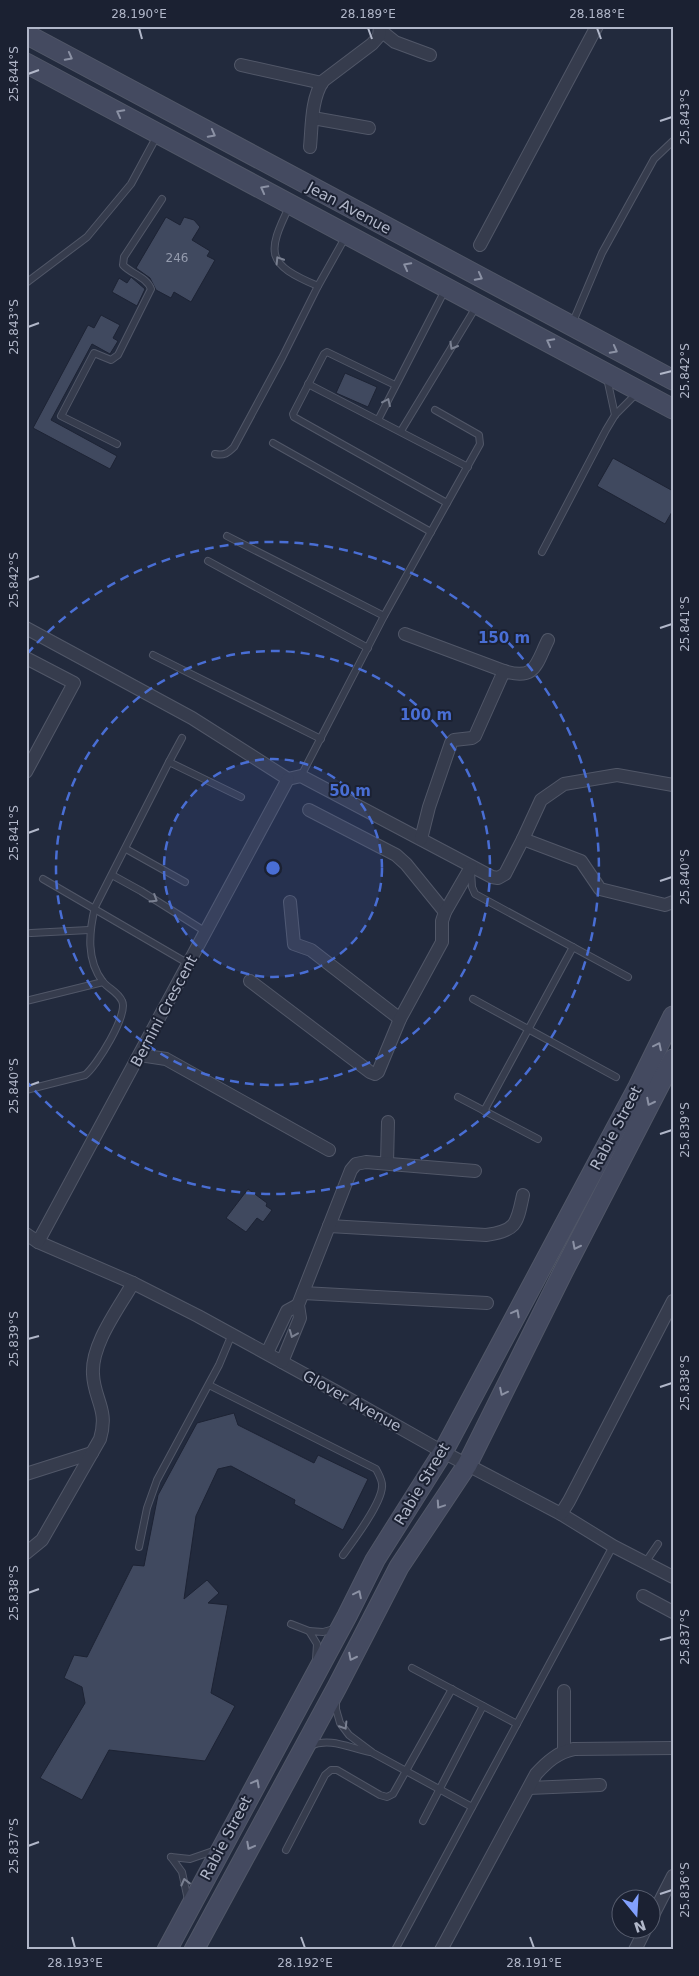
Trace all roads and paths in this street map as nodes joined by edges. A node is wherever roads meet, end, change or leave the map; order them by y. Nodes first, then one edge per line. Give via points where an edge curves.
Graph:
1 (597, 26) edge
2 (380, 28) edge
3 (26, 34) edge
4 (430, 55) dead end
5 (26, 63) edge
6 (241, 65) dead end
7 (322, 83) junction
8 (313, 118) junction
9 (369, 128) dead end
10 (158, 133) junction
11 (673, 141) edge
12 (310, 147) dead end
13 (162, 199) dead end
14 (291, 204) junction
15 (348, 234) junction
16 (480, 245) dead end
17 (26, 283) edge
18 (318, 286) junction
19 (447, 287) junction
20 (478, 304) junction
21 (571, 327) junction
22 (606, 372) junction
23 (673, 380) edge
24 (308, 384) junction
25 (395, 385) junction
26 (640, 390) junction
27 (673, 408) edge
28 (435, 410) dead end
29 (615, 416) junction
30 (378, 420) junction
31 (401, 432) junction
32 (273, 443) dead end
33 (117, 444) dead end
34 (215, 454) dead end
35 (468, 467) junction
36 (447, 502) junction
37 (431, 532) junction
38 (227, 536) dead end
39 (542, 552) dead end
40 (208, 561) dead end
41 (384, 616) junction
42 (26, 628) edge
43 (405, 634) dead end
44 (548, 640) dead end
45 (368, 648) junction
46 (153, 655) dead end
47 (26, 658) edge
48 (504, 672) junction
49 (182, 738) dead end
50 (321, 739) junction
51 (170, 762) junction
52 (26, 772) edge
53 (294, 778) junction
54 (673, 785) edge
55 (240, 797) dead end
56 (310, 810) dead end
57 (421, 839) junction
58 (523, 839) junction
59 (126, 849) junction
60 (471, 867) junction
61 (112, 875) junction
62 (43, 879) dead end
63 (185, 882) dead end
64 (290, 902) dead end
65 (673, 902) edge
66 (95, 908) junction
67 (445, 912) junction
68 (89, 930) junction
69 (206, 932) junction
70 (30, 933) dead end
71 (573, 946) junction
72 (189, 964) junction
73 (628, 977) dead end
74 (250, 981) dead end
75 (103, 982) junction
76 (473, 999) dead end
77 (26, 1001) edge
78 (673, 1016) edge
79 (400, 1019) junction
80 (529, 1030) junction
81 (140, 1056) junction
82 (673, 1059) edge
83 (616, 1077) dead end
84 (26, 1090) edge
85 (458, 1097) dead end
86 (484, 1111) junction
87 (388, 1122) dead end
88 (538, 1139) dead end
89 (329, 1150) dead end
90 (387, 1163) junction
91 (475, 1171) dead end
92 (523, 1195) dead end
93 (329, 1226) junction
94 (26, 1234) edge
95 (38, 1242) junction
96 (133, 1283) junction
97 (300, 1299) junction
98 (673, 1301) edge
99 (487, 1303) dead end
100 (232, 1334) junction
101 (267, 1353) junction
102 (282, 1362) junction
103 (209, 1385) junction
104 (443, 1452) junction
105 (92, 1453) junction
106 (467, 1465) junction
107 (26, 1474) edge
108 (560, 1514) junction
109 (658, 1544) dead end
110 (613, 1546) junction
111 (139, 1547) dead end
112 (26, 1553) edge
113 (343, 1555) dead end
114 (645, 1563) junction
115 (673, 1577) edge
116 (643, 1596) dead end
117 (673, 1612) edge
118 (347, 1616) junction
119 (291, 1624) dead end
120 (309, 1631) junction
121 (412, 1668) dead end
122 (337, 1687) junction
123 (452, 1689) junction
124 (564, 1691) dead end
125 (300, 1700) junction
126 (483, 1706) junction
127 (517, 1724) junction
128 (673, 1748) edge
129 (302, 1750) junction
130 (564, 1751) junction
131 (374, 1753) junction
132 (407, 1770) junction
133 (600, 1786) dead end
134 (529, 1788) junction
135 (440, 1789) junction
136 (472, 1807) junction
137 (423, 1821) dead end
138 (222, 1846) junction
139 (286, 1850) dead end
140 (673, 1876) edge
141 (662, 1897) edge
142 (188, 1912) junction
143 (641, 1938) edge
144 (167, 1950) edge
145 (194, 1950) edge
146 (396, 1950) edge
147 (441, 1950) edge
148 (635, 1950) edge

1 - 16 street
2 - 4 street via 395,42
2 - 7 street via 379,36 372,44
3 -> 21 main road, Jean Avenue
10 -> 5 main road, Jean Avenue
6 - 7 street
7 - 8 street via 316,96
8 - 9 street
8 - 12 street
14 -> 10 main road, Jean Avenue
10 - 17 lane via 131,184 87,236
11 - 21 lane via 654,159 602,253
13 - 33 lane via 124,257 123,265 149,282 151,289 118,355 111,360 94,353 61,416
14 - 15 main road, Jean Avenue
18 -> 14 lane via 285,270 274,253 277,232
15 - 18 lane
19 -> 15 main road, Jean Avenue
18 - 34 lane via 234,447 227,454
19 - 20 main road, Jean Avenue
19 - 25 lane
22 -> 20 main road, Jean Avenue
20 -> 31 lane
21 -> 23 main road, Jean Avenue
21 - 26 main road via 577,345 636,378
22 - 26 main road, Jean Avenue
22 - 29 lane
24 - 25 lane via 327,352
24 - 30 lane
24 - 36 lane via 294,410 294,417
30 -> 25 lane
26 - 27 main road, Jean Avenue
26 - 29 lane
28 - 35 lane via 479,435 480,444
29 - 39 lane
30 - 31 lane
31 - 35 lane
32 - 37 lane
35 - 36 lane
36 - 37 lane
37 - 41 lane
38 - 41 lane
40 - 45 lane
41 - 45 lane
42 - 53 street via 192,718
43 - 48 street
44 - 48 street via 533,670 527,674
45 - 50 lane
46 - 50 lane
47 - 52 street via 74,683
48 - 57 street via 475,736 451,743
49 - 51 lane
50 - 53 lane
51 - 55 lane
51 - 59 lane
53 - 57 street
53 - 69 street, Bernini Crescent
54 - 58 street via 617,775 564,784 541,800
56 - 67 street via 396,855
57 - 60 street
58 - 60 street via 505,874 498,878
58 - 65 street via 581,861 600,889 664,905
59 - 61 lane
59 - 63 lane
60 - 67 street
60 - 71 lane via 475,894
61 - 66 lane
61 -> 69 lane
62 - 66 lane
64 - 79 street via 294,944 311,950
66 - 68 lane
66 - 72 lane
67 - 79 street via 442,942
68 - 70 lane
68 - 75 lane via 93,963
69 - 72 street, Bernini Crescent
71 - 73 lane
71 - 80 lane
72 - 81 street, Bernini Crescent
74 - 79 street via 374,1074 378,1072
75 - 77 lane
75 - 84 lane via 123,1002 124,1011 91,1070 85,1075
76 - 80 lane
104 -> 78 main road, Rabie Street
80 - 83 lane
80 - 86 lane
81 - 89 street via 166,1059
81 - 95 street, Bernini Crescent
82 -> 106 main road, Rabie Street
85 - 86 lane
86 - 88 lane
87 - 90 street
90 - 91 street
90 - 93 street via 356,1164
92 - 93 street via 518,1221 502,1233 486,1235
93 - 97 street
94 - 95 street, Glover Avenue
95 - 96 street, Glover Avenue
96 - 100 street, Glover Avenue
96 - 105 street via 98,1346 94,1360 92,1375 103,1414 103,1428
97 - 99 street
97 - 101 street via 288,1311
97 -> 102 street via 300,1318
98 - 108 street
100 - 101 street, Glover Avenue
100 - 103 lane
101 - 102 street, Glover Avenue
102 - 104 street, Glover Avenue
103 - 111 lane via 157,1480
103 - 113 lane via 376,1469 383,1485 382,1494
104 - 106 street, Glover Avenue
118 -> 104 main road, Rabie Street via 375,1560
105 - 107 street
105 - 112 street via 42,1540
106 - 108 street, Glover Avenue
106 -> 122 main road, Rabie Street via 399,1567
108 - 110 street, Glover Avenue
109 - 114 lane
110 - 114 street, Glover Avenue
110 - 127 lane
114 - 115 street, Glover Avenue
116 - 117 street
118 - 120 lane via 332,1630
118 - 125 main road, Rabie Street
119 - 120 lane
120 - 125 lane via 317,1644 317,1653
121 - 123 lane
122 - 129 main road, Rabie Street
122 -> 131 lane via 336,1709 340,1723 349,1735
123 - 126 lane
123 - 132 lane
124 - 130 street
138 -> 125 main road, Rabie Street
126 - 127 lane
126 - 135 lane
127 - 136 lane
128 - 130 street
129 - 131 lane via 324,1741
129 -> 145 main road, Rabie Street
130 - 134 street via 547,1762
131 - 132 lane
132 - 135 lane
132 - 139 lane via 393,1794 387,1797 337,1770 331,1770 325,1775
133 - 134 street
134 - 147 street
135 - 136 lane
135 - 137 lane
136 - 146 lane
138 - 142 main road, Rabie Street
142 -> 138 lane via 185,1881 171,1857 190,1859
140 - 141 street
142 - 144 main road, Rabie Street
143 - 148 street

